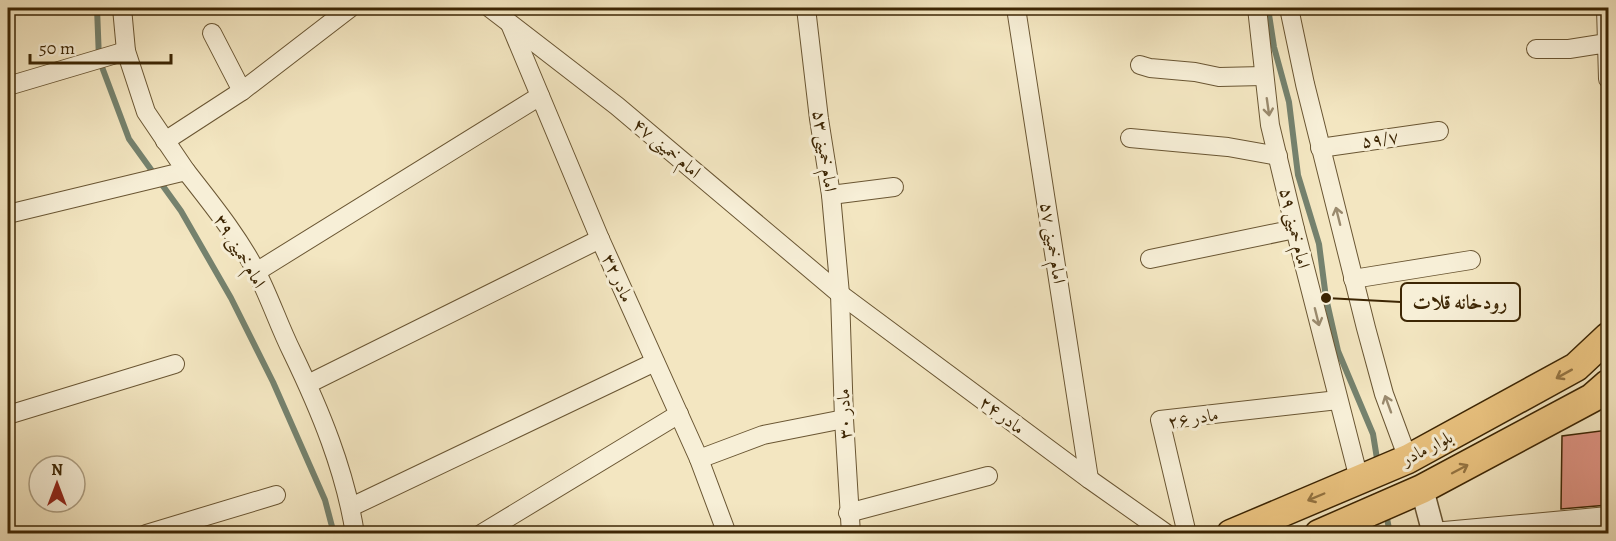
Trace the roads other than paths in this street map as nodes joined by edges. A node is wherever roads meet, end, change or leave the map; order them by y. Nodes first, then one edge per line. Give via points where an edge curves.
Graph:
1 (122, 8) edge
2 (350, 8) edge
3 (490, 8) edge
4 (806, 8) edge
5 (1016, 8) edge
6 (1257, 8) edge
7 (1289, 8) edge
8 (1606, 8) edge
9 (509, 22) junction
10 (212, 33) dead end
11 (1608, 43) edge
12 (1536, 49) dead end
13 (126, 51) junction
14 (1140, 65) dead end
15 (1263, 76) junction
16 (1608, 79) edge
17 (8, 86) edge
18 (242, 91) junction
19 (540, 96) junction
20 (1439, 131) dead end
21 (1130, 138) dead end
22 (165, 141) junction
23 (1320, 148) junction
24 (1278, 156) junction
25 (186, 171) junction
26 (894, 187) dead end
27 (831, 195) junction
28 (8, 214) edge
29 (1295, 230) junction
30 (600, 239) junction
31 (1150, 259) dead end
32 (1471, 260) dead end
33 (256, 272) junction
34 (1353, 279) junction
35 (840, 294) junction
36 (1608, 337) edge
37 (655, 362) junction
38 (175, 364) dead end
39 (308, 384) junction
40 (1608, 384) edge
41 (1338, 400) junction
42 (679, 414) junction
43 (8, 415) edge
44 (843, 419) junction
45 (699, 459) junction
46 (1402, 462) junction
47 (988, 476) dead end
48 (1364, 477) junction
49 (1089, 479) junction
50 (1415, 492) junction
51 (276, 495) dead end
52 (351, 507) junction
53 (848, 513) junction
54 (1608, 516) edge
55 (1433, 533) edge
56 (146, 534) edge
57 (356, 534) edge
58 (481, 534) edge
59 (728, 534) edge
60 (851, 534) edge
61 (1167, 534) edge
62 (1187, 534) edge
63 (1232, 534) edge
64 (1319, 534) edge

1 - 13 street, امام خمینی ۳۹
2 - 18 street
3 - 9 street, امام خمینی ۴۷
4 - 27 street, امام خمینی ۵۳
5 - 49 street, امام خمینی ۵۷
6 - 15 street, امام خمینی ۵۹
7 - 23 street
8 - 11 street
9 - 19 street, مادر ۳۲
9 - 35 street, امام خمینی ۴۷ via 617,106
10 - 18 street
11 - 12 street
11 - 16 street
13 - 17 street
13 - 22 street, امام خمینی ۳۹ via 146,112
14 - 15 street via 1219,77
15 -> 24 street, امام خمینی ۵۹
18 - 22 street
19 - 30 street, مادر ۳۲
19 - 33 street
20 - 23 street, ۵۹/۷
21 - 24 street
22 - 25 street, امام خمینی ۳۹
34 -> 23 street
24 - 29 street, امام خمینی ۵۹
25 - 28 street
25 - 33 street, امام خمینی ۳۹
26 - 27 street
27 - 35 street, امام خمینی ۵۳
29 - 31 street
29 -> 41 street, امام خمینی ۵۹
30 - 37 street, مادر ۳۲
30 - 39 street
32 - 34 street
33 - 39 street, امام خمینی ۳۹
46 -> 34 street
35 - 44 street, مادر ۳۰
35 - 49 street, مادر ۲۴
36 -> 46 main road, بلوار مادر via 1576,367
37 - 42 street, مادر ۳۲
37 - 52 street
38 - 43 street
39 - 52 street, امام خمینی ۳۹
50 -> 40 main road, بلوار مادر via 1592,398
41 - 48 street, امام خمینی ۵۹
41 - 62 street, مادر ۲۶ via 1160,420
42 - 45 street, مادر ۳۲
42 - 58 street
44 - 45 street via 763,435
44 - 53 street, مادر ۳۰
45 - 59 street, مادر ۳۲
46 - 48 main road, بلوار مادر
47 - 53 street
48 -> 63 main road, بلوار مادر
49 - 61 street, مادر ۲۴
50 - 55 street
50 - 64 main road, بلوار مادر
51 - 56 street
52 - 57 street, امام خمینی ۳۹
53 - 60 street, مادر ۳۰
54 - 55 street

